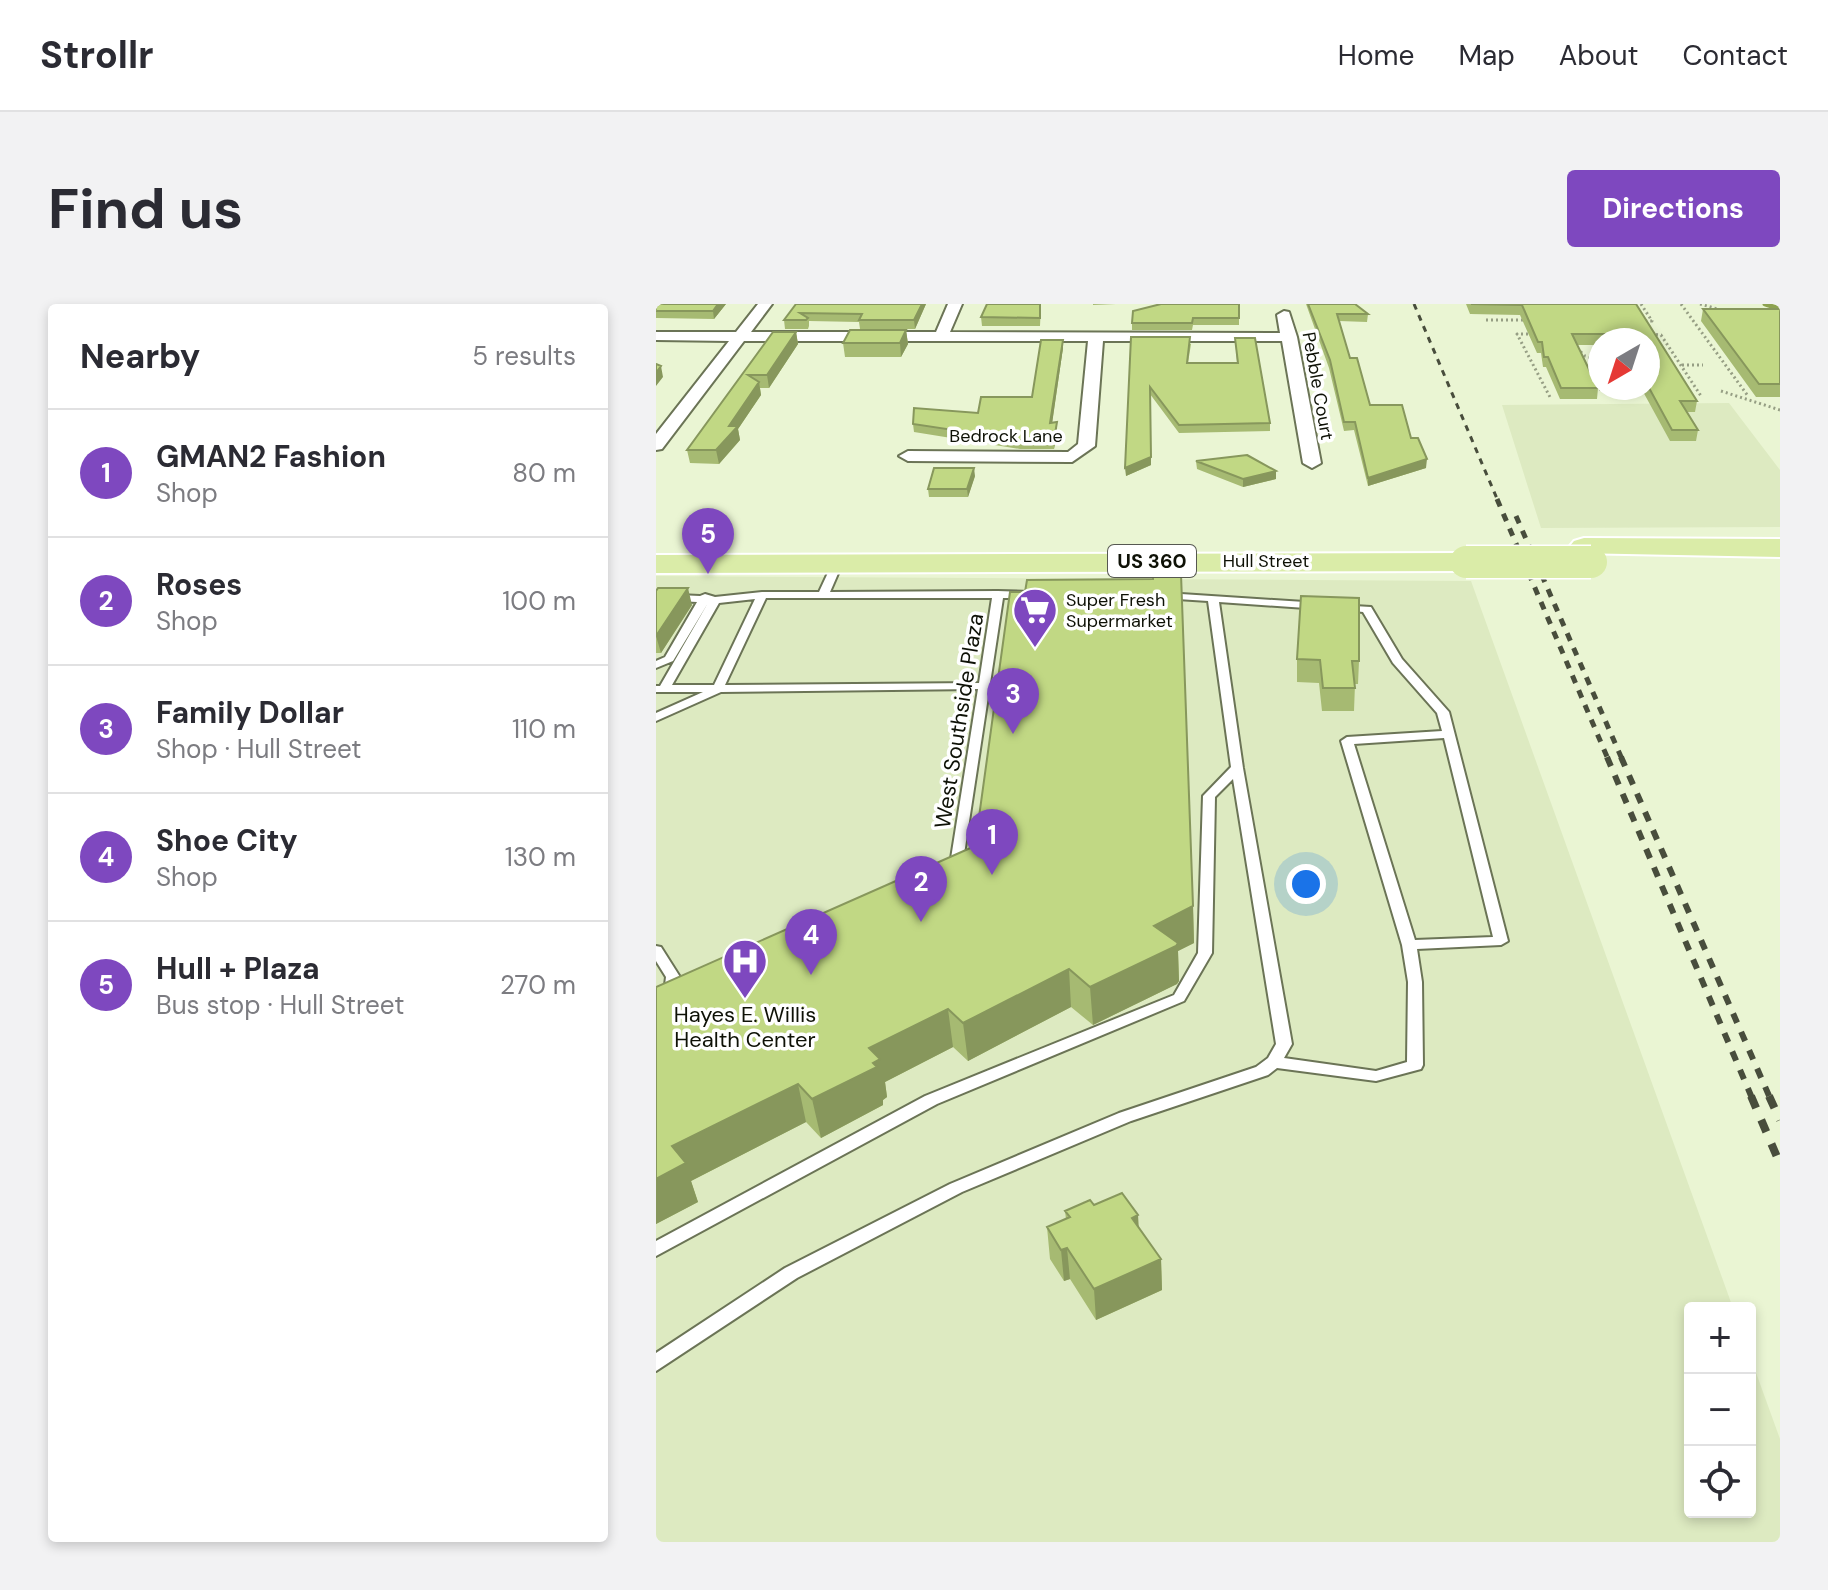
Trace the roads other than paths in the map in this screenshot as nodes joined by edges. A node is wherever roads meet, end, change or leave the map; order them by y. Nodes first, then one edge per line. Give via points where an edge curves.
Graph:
1 (765, 304) edge
2 (955, 304) edge
3 (1284, 315) dead end
4 (656, 336) edge
5 (741, 336) junction
6 (941, 337) junction
7 (1096, 337) junction
8 (1290, 337) junction
9 (656, 445) edge
10 (908, 456) dead end
11 (1312, 463) dead end
12 (1780, 548) edge
13 (660, 551) edge
14 (1587, 554) junction
15 (1463, 555) junction
16 (1780, 561) edge
17 (838, 562) junction
18 (998, 594) junction
19 (762, 595) junction
20 (823, 595) junction
21 (1050, 595) edge
22 (1153, 596) edge
23 (656, 597) edge
24 (710, 598) junction
25 (1213, 598) junction
26 (672, 653) junction
27 (656, 657) edge
28 (656, 665) edge
29 (984, 686) junction
30 (660, 689) edge
31 (717, 690) junction
32 (656, 717) edge
33 (1448, 734) junction
34 (1237, 768) junction
35 (941, 884) edge
36 (1409, 945) junction
37 (656, 950) edge
38 (670, 1004) edge
39 (1274, 1062) junction
40 (656, 1249) edge
41 (656, 1363) edge

1 - 5 street
2 - 6 street
3 - 8 street, Pebble Court
4 - 5 street
5 - 6 street
5 - 9 street
6 - 7 street
7 - 8 street
7 - 10 street, Bedrock Lane via 1086,446 1072,457
8 - 11 street, Pebble Court
12 - 14 main road, Hull Street / US 360
13 - 15 main road, Hull Street / US 360
13 - 17 main road, Hull Street / US 360
14 - 15 main road, Hull Street / US 360, bridge
14 - 16 main road, Hull Street / US 360
15 - 17 main road, Hull Street / US 360
17 - 20 lane
18 - 20 lane
18 - 21 lane
18 - 29 lane, West Southside Plaza
19 - 20 lane
19 - 24 lane
19 - 31 lane
22 - 25 lane
23 - 24 lane
24 - 26 lane
24 - 30 lane via 680,664
25 - 33 lane via 1367,609 1397,661 1443,712
25 - 34 lane
26 - 27 lane
26 - 28 lane
29 - 31 lane
29 - 35 lane, West Southside Plaza via 955,878
30 - 31 lane
31 - 32 lane
33 - 36 lane via 1501,941
33 - 36 lane via 1347,741
34 - 39 lane via 1284,1044
34 - 40 lane via 1209,796 1205,953 1179,998 931,1100
36 - 39 lane via 1415,982 1415,1065 1376,1076
37 - 38 lane via 673,977
39 - 41 lane via 956,1188 791,1273

